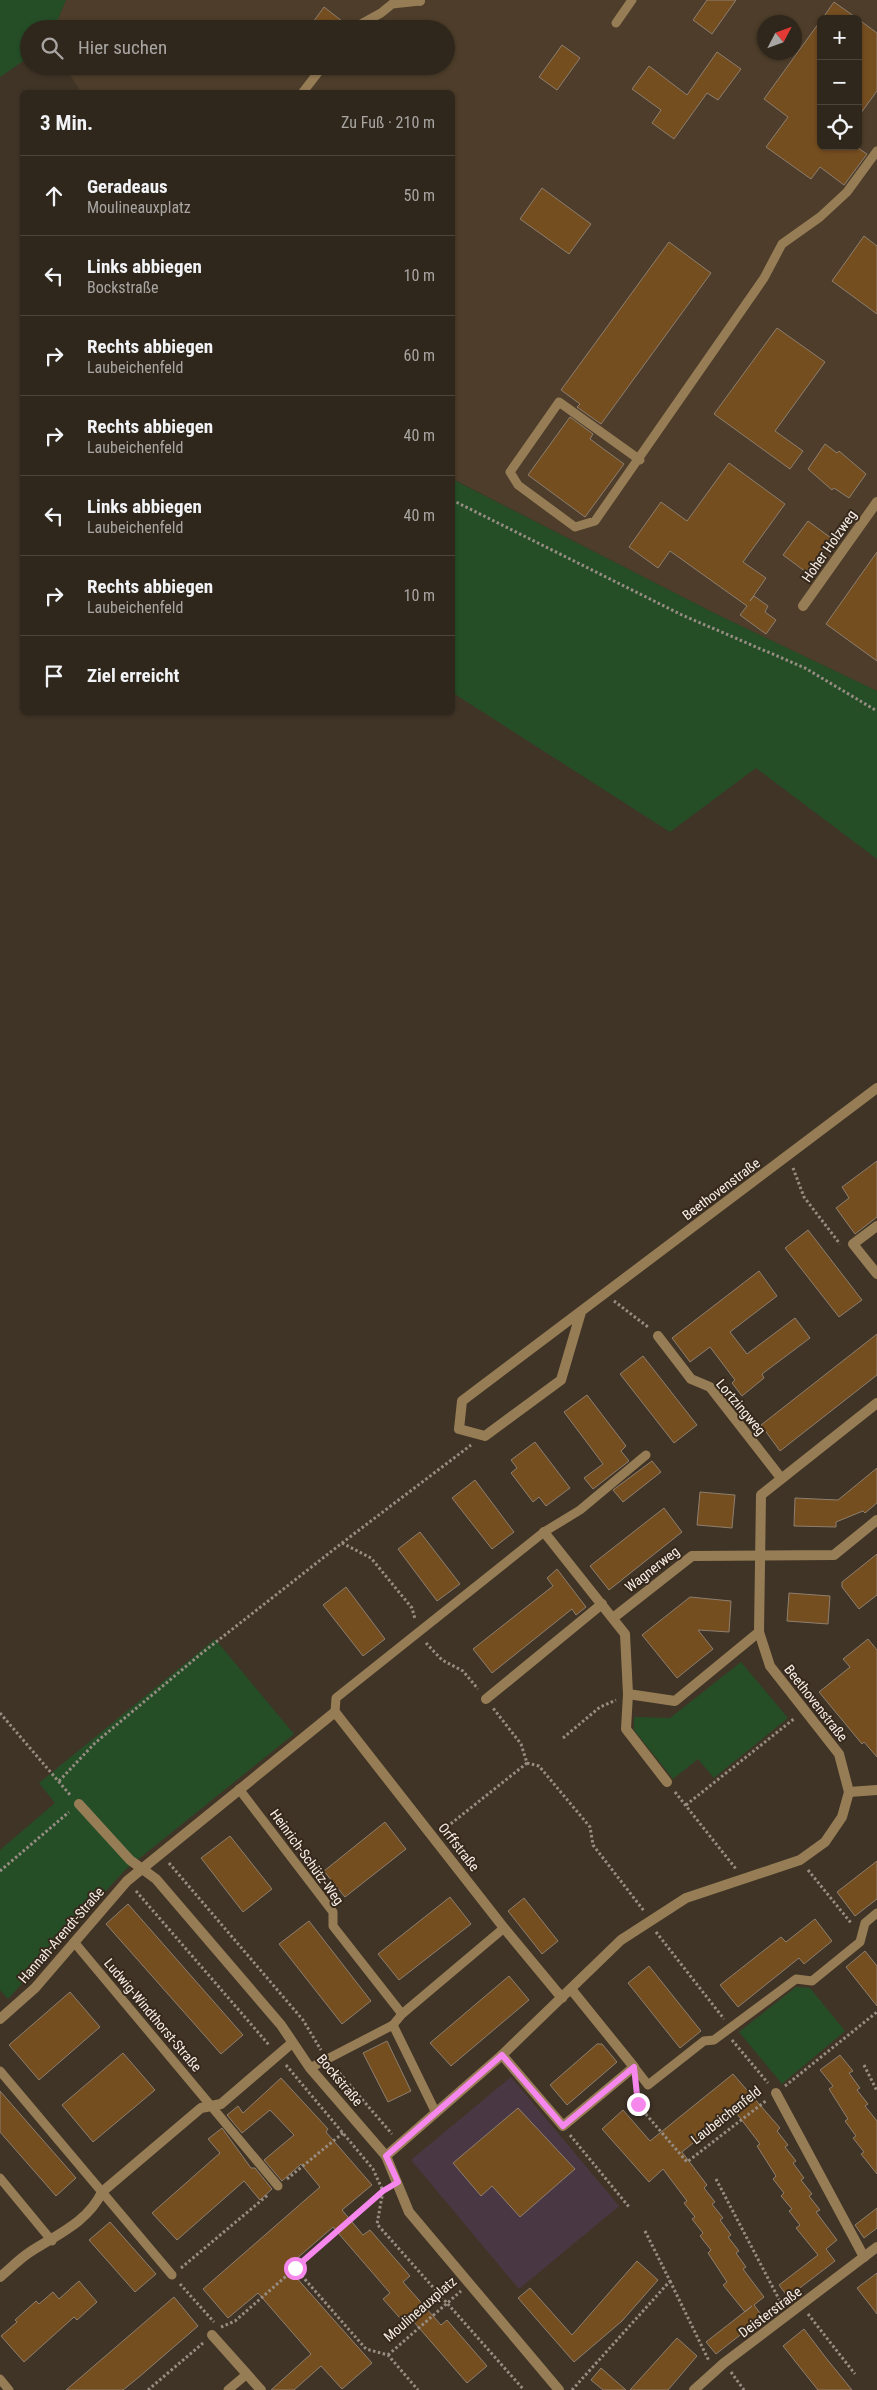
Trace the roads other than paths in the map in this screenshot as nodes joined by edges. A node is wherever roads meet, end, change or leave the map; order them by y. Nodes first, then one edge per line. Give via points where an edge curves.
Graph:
1 (420, 0) edge
2 (632, 0) edge
3 (368, 20) edge
4 (616, 23) dead end
5 (316, 75) edge
6 (305, 90) edge
7 (877, 151) edge
8 (640, 460) junction
9 (877, 502) edge
10 (804, 606) dead end
11 (877, 1088) edge
12 (877, 1226) edge
13 (877, 1274) edge
14 (582, 1312) junction
15 (658, 1336) road end
16 (877, 1403) edge
17 (646, 1455) dead end
18 (780, 1478) junction
19 (877, 1520) edge
20 (544, 1532) junction
21 (761, 1556) junction
22 (602, 1604) junction
23 (613, 1618) junction
24 (759, 1632) junction
25 (628, 1694) junction
26 (486, 1699) road end
27 (336, 1712) junction
28 (668, 1782) road end
29 (239, 1789) junction
30 (877, 1791) edge
31 (849, 1792) junction
32 (78, 1804) road end
33 (142, 1869) junction
34 (877, 1913) edge
35 (504, 1928) junction
36 (74, 1942) junction
37 (571, 1989) junction
38 (562, 1998) junction
39 (402, 2014) junction
40 (0, 2019) edge
41 (393, 2025) junction
42 (292, 2043) junction
43 (502, 2055) junction
44 (634, 2067) junction
45 (310, 2068) junction
46 (0, 2071) edge
47 (776, 2093) road end
48 (211, 2106) junction
49 (436, 2113) junction
50 (386, 2156) junction
51 (0, 2178) edge
52 (278, 2186) road end
53 (102, 2192) junction
54 (52, 2240) junction
55 (877, 2247) edge
56 (864, 2257) junction
57 (172, 2276) road end
58 (0, 2277) edge
59 (216, 2331) road end
60 (246, 2374) junction
61 (0, 2379) edge
62 (9, 2390) edge
63 (228, 2390) edge
64 (261, 2390) edge
65 (559, 2390) edge
66 (694, 2390) edge

1 - 3 lane via 392,4
2 - 4 lane
5 - 6 lane
7 - 8 lane via 847,192 820,217 782,244 764,278
8 - 8 lane via 596,521 575,527 518,485 510,472 559,402
9 - 10 street, Hoher Holzweg
11 - 14 street, Beethovenstraße
12 - 13 street via 853,1244
14 - 14 street, Beethovenstraße via 462,1401 459,1429 485,1436 561,1380
15 - 18 street, Lortzingweg via 691,1379 710,1387
16 - 18 street, Beethovenstraße
17 - 20 lane via 580,1510
18 - 21 street, Beethovenstraße via 761,1495
19 - 21 street via 834,1555
20 - 22 street
20 - 27 lane via 336,1698
21 - 23 street, Wagnerweg via 692,1556
21 - 24 street, Beethovenstraße
22 - 23 street
22 - 26 street
23 - 25 street via 625,1634
24 - 25 street via 675,1701
24 - 31 street, Beethovenstraße via 770,1666 839,1754
25 - 28 street via 626,1729
27 - 29 street
27 - 35 street, Orffstraße
29 - 33 street
29 - 39 lane, Heinrich-Schütz-Weg via 333,1912 334,1926
30 - 31 street
31 - 37 street via 842,1817 825,1842 800,1860 686,1898 621,1940
32 - 33 street, Bockstraße
33 - 36 street, Hannah-Arendt-Straße via 127,1881
33 - 42 street, Bockstraße via 156,1879
34 - 44 lane via 865,1923 860,1942 812,1981 796,1979 714,2040 704,2041 648,2085
35 - 38 street, Orffstraße
35 - 39 lane
36 - 40 street, Hannah-Arendt-Straße via 35,1988
36 - 48 lane, Ludwig-Windthorst-Straße
37 - 38 street
37 - 44 street
38 - 43 street
39 - 41 lane
41 - 45 lane
41 - 49 lane
42 - 45 street, Bockstraße
42 - 48 street via 221,2104
43 - 44 street via 563,2126
43 - 49 street
45 - 50 street, Bockstraße
46 - 53 lane
47 - 56 street
48 - 52 lane, Ludwig-Windthorst-Straße
48 - 53 street via 201,2108
49 - 50 street
50 - 65 street, Bockstraße via 409,2212
51 - 54 lane
53 - 54 street via 95,2206
53 - 57 lane
54 - 58 street via 29,2253
55 - 56 street, Deisterstraße
56 - 66 street, Deisterstraße via 724,2363
59 - 60 street
60 - 63 lane
60 - 64 street
61 - 62 lane

